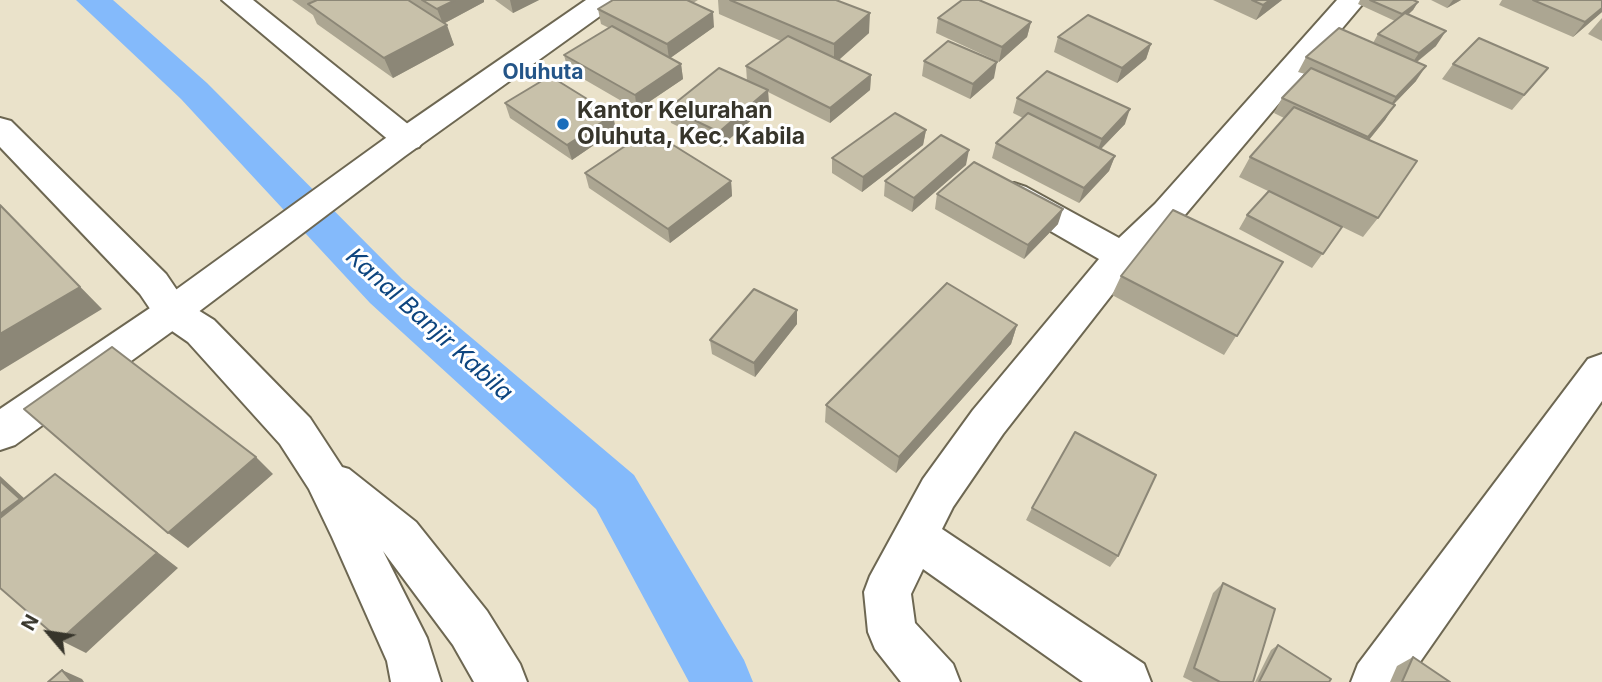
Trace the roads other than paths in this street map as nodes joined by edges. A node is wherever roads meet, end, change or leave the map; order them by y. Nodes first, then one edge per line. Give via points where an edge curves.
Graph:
1 (236, 0) edge
2 (604, 0) edge
3 (1352, 0) edge
4 (0, 128) edge
5 (401, 144) junction
6 (1013, 194) edge
7 (1122, 256) junction
8 (183, 303) junction
9 (1602, 370) edge
10 (0, 432) edge
11 (324, 475) junction
12 (914, 536) junction
13 (416, 682) edge
14 (502, 682) edge
15 (935, 682) edge
16 (1126, 682) edge
17 (1376, 682) edge

1 - 5 street
2 - 5 street
3 - 7 street via 1167,213
4 - 8 street via 153,284
5 - 8 street
6 - 7 street
7 - 12 street via 988,422 938,492
8 - 10 street
8 - 11 street via 201,331 295,431
9 - 17 street
11 - 13 street via 410,655
11 - 14 street via 400,537 470,628
12 - 15 street via 887,592 888,617 907,653
12 - 16 street

